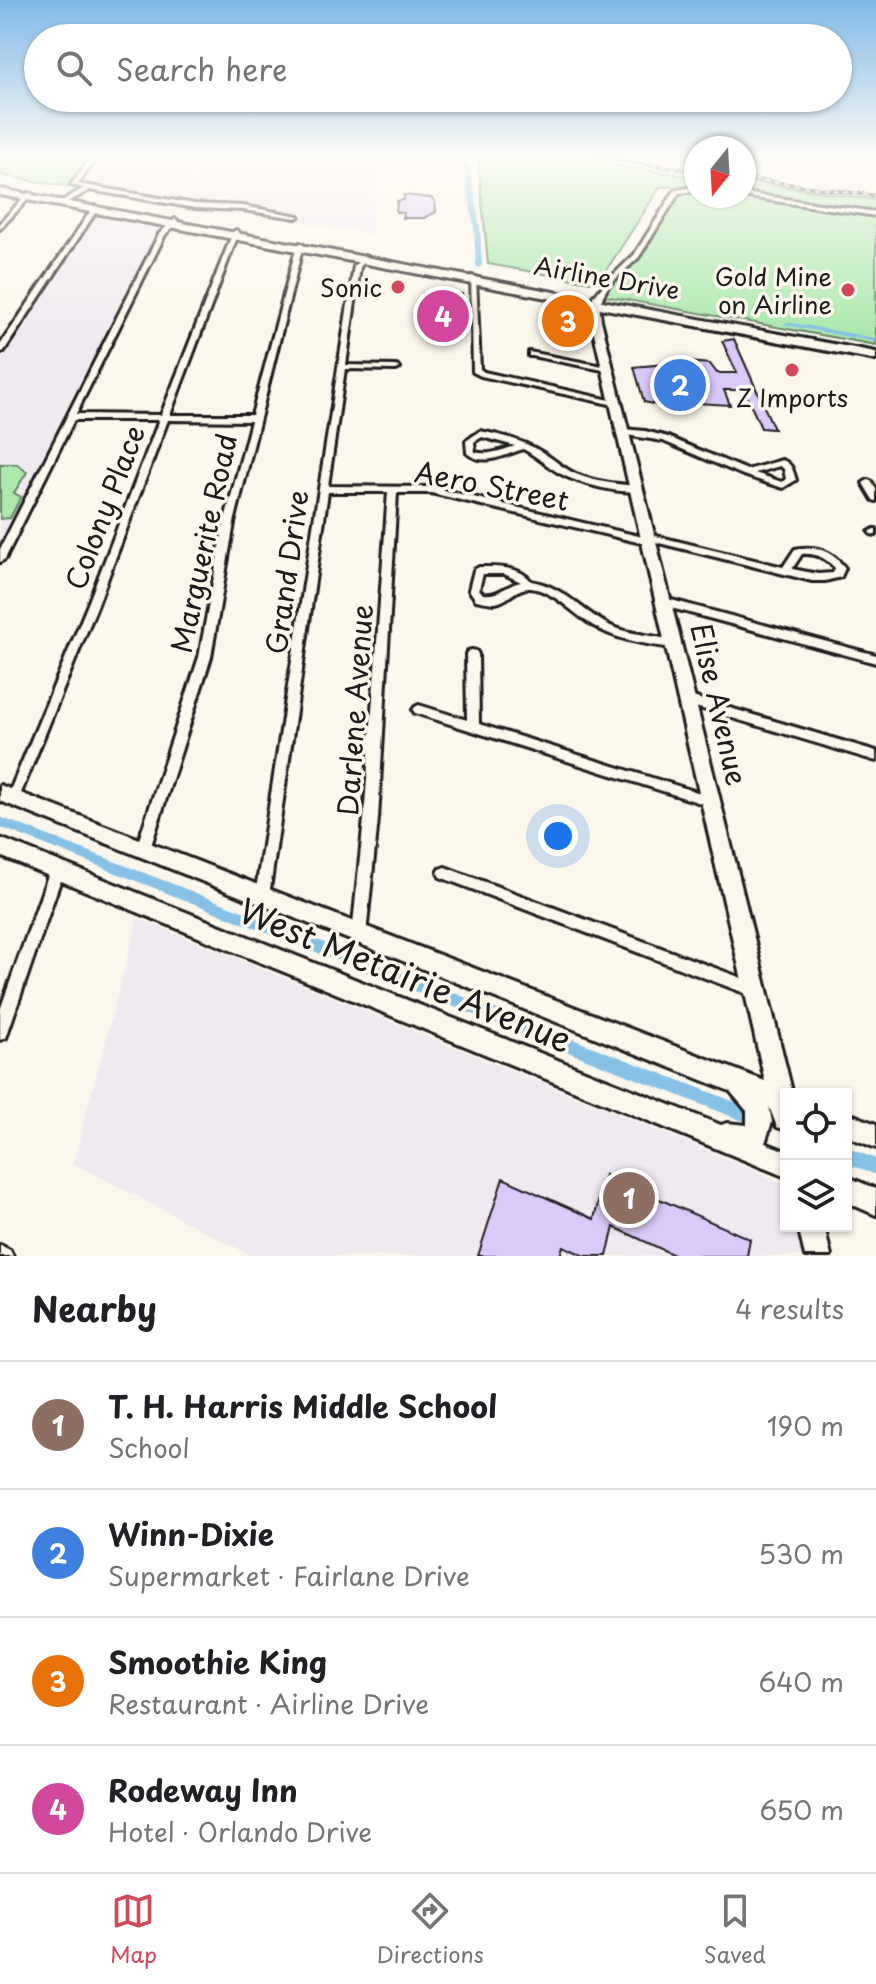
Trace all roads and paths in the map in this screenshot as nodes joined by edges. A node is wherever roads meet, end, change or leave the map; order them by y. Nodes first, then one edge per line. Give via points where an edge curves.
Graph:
1 (89, 216) edge
2 (137, 216) edge
3 (662, 216) edge
4 (173, 222) junction
5 (234, 233) junction
6 (299, 246) junction
7 (364, 259) junction
8 (473, 279) junction
9 (596, 301) junction
10 (765, 332) junction
11 (876, 350) edge
12 (0, 351) edge
13 (532, 354) dead end
14 (876, 356) edge
15 (342, 367) junction
16 (396, 368) dead end
17 (608, 369) junction
18 (616, 404) junction
19 (164, 416) junction
20 (71, 417) junction
21 (255, 418) junction
22 (623, 432) junction
23 (522, 447) junction
24 (746, 473) dead end
25 (868, 483) dead end
26 (323, 489) junction
27 (393, 489) junction
28 (637, 489) junction
29 (876, 498) edge
30 (649, 540) junction
31 (0, 559) edge
32 (786, 571) junction
33 (528, 584) junction
34 (664, 602) junction
35 (673, 644) junction
36 (472, 654) dead end
37 (876, 659) edge
38 (686, 700) junction
39 (419, 710) dead end
40 (473, 726) junction
41 (876, 756) edge
42 (6, 795) edge
43 (710, 801) junction
44 (0, 847) edge
45 (143, 849) junction
46 (57, 870) junction
47 (445, 873) dead end
48 (262, 896) junction
49 (359, 934) junction
50 (756, 990) junction
51 (0, 1032) edge
52 (731, 1079) junction
53 (780, 1088) edge
54 (780, 1104) edge
55 (691, 1126) junction
56 (852, 1126) edge
57 (852, 1132) edge
58 (875, 1136) edge
59 (780, 1162) edge
60 (852, 1191) edge
61 (876, 1202) edge
62 (812, 1232) edge
63 (818, 1256) edge

1 - 12 street
2 - 4 highway, Airline Drive
3 - 9 street via 637,256
4 - 5 highway, Airline Drive
4 - 20 street via 162,234
5 - 6 highway, Airline Drive
5 - 19 street, Colony Place
6 - 7 highway, Airline Drive
6 - 21 street, Marguerite Road
7 - 8 highway, Airline Drive
7 - 15 street, Grand Drive via 357,266
8 - 9 highway, Airline Drive
8 - 18 street via 476,370
9 - 10 highway, Airline Drive
9 - 17 main road, Elise Avenue
10 - 11 highway, Airline Drive
10 - 14 highway, Airline Drive
13 - 17 street
15 - 16 street
15 - 26 street, Grand Drive
17 - 18 main road, Elise Avenue
18 - 22 main road, Elise Avenue
19 - 20 street
19 - 21 street
19 - 42 street, Colony Place via 93,604
20 - 31 street
21 - 45 street, Marguerite Road via 205,657
22 - 24 street via 663,436
22 - 28 main road, Elise Avenue
23 - 23 street via 482,457 470,447 480,434
23 - 28 street via 583,480
25 - 29 street
26 - 27 street, Aero Street
26 - 48 street, Grand Drive
27 - 30 street, Aero Street via 431,490
27 - 49 street, Darlene Avenue
28 - 30 main road, Elise Avenue
30 - 32 street, Aero Street
30 - 34 main road, Elise Avenue
32 - 32 street, Aero Street via 827,580 840,568 827,553 812,549 799,551
33 - 33 street via 524,578 489,568 479,570 474,590 480,597 495,599
33 - 35 street via 549,590 616,633
34 - 35 main road, Elise Avenue
34 - 37 street
35 - 38 main road, Elise Avenue
36 - 40 street
38 - 41 street
38 - 43 main road, Elise Avenue
39 - 40 street
40 - 43 street
42 - 45 main road, West Metairie Avenue
43 - 50 main road, Elise Avenue
44 - 46 main road, West Metairie Avenue
45 - 48 main road, West Metairie Avenue
46 - 51 street
46 - 55 main road, West Metairie Avenue
47 - 50 street
48 - 49 main road, West Metairie Avenue
49 - 52 main road, West Metairie Avenue
50 - 53 main road, Elise Avenue
52 - 54 main road, West Metairie Avenue
52 - 55 main road via 756,1102 761,1115 755,1136 741,1138
55 - 59 main road, West Metairie Avenue
56 - 58 main road
57 - 58 main road
60 - 61 main road
62 - 63 main road

